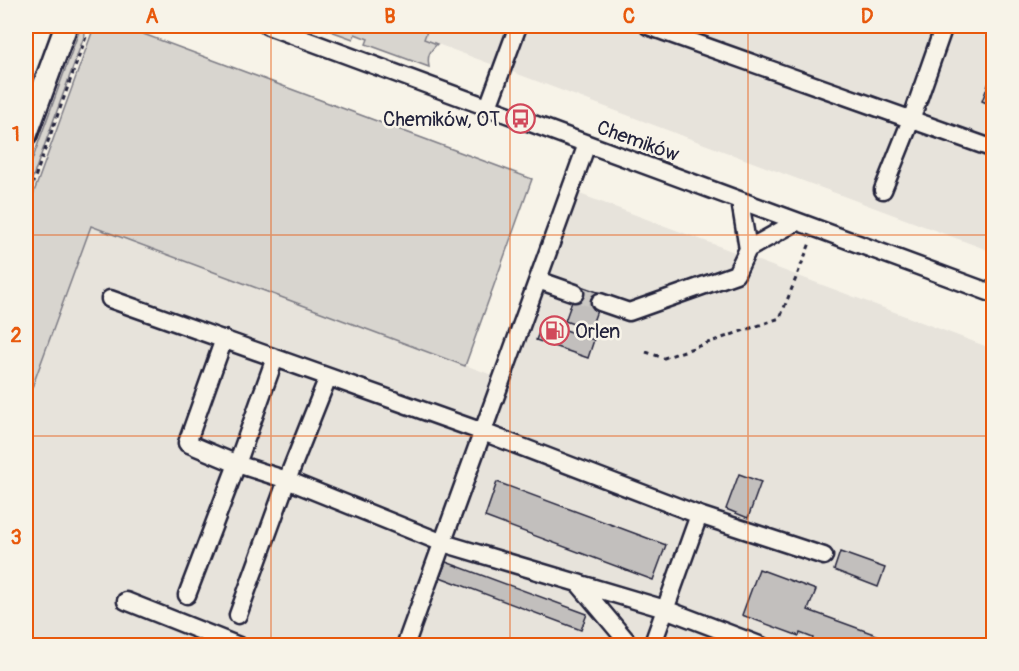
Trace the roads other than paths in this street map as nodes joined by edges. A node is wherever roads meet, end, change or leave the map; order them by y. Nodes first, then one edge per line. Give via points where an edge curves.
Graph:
1 (66, 26) edge
2 (268, 26) edge
3 (518, 26) edge
4 (648, 26) edge
5 (944, 26) edge
6 (488, 107) junction
7 (911, 120) junction
8 (26, 135) edge
9 (587, 144) junction
10 (993, 149) edge
11 (883, 190) dead end
12 (740, 201) junction
13 (796, 222) junction
14 (748, 249) junction
15 (538, 280) junction
16 (575, 293) tunnel mouth
17 (993, 294) edge
18 (110, 298) dead end
19 (600, 302) tunnel mouth
20 (224, 339) junction
21 (275, 358) junction
22 (328, 377) junction
23 (483, 432) junction
24 (237, 464) junction
25 (287, 480) junction
26 (699, 514) junction
27 (442, 543) junction
28 (824, 556) dead end
29 (578, 583) junction
30 (187, 595) dead end
31 (126, 601) dead end
32 (665, 609) junction
33 (238, 615) dead end
34 (239, 645) edge
35 (405, 645) edge
36 (631, 645) edge
37 (652, 645) edge
38 (762, 645) edge

1 - 8 main road
2 - 6 street, Chemików
3 - 6 street
4 - 7 street
5 - 7 street
6 - 9 street, Chemików
7 - 10 street
7 - 11 street
9 - 12 street, Chemików
9 - 15 street
12 - 13 street, Chemików
12 - 14 street
13 - 14 street
13 - 17 street, Chemików
14 - 19 street via 736,274 725,278 629,312
15 - 16 street
15 - 23 street
18 - 20 street
20 - 21 street
20 - 24 street via 187,443
21 - 22 street
21 - 24 street
22 - 23 street
22 - 25 street
23 - 26 street
23 - 27 street
24 - 25 street
24 - 30 street
25 - 27 street
25 - 33 street
26 - 28 street
26 - 32 street
27 - 29 street
27 - 35 street
29 - 32 street
29 - 36 street
31 - 34 street
32 - 37 street
32 - 38 street

